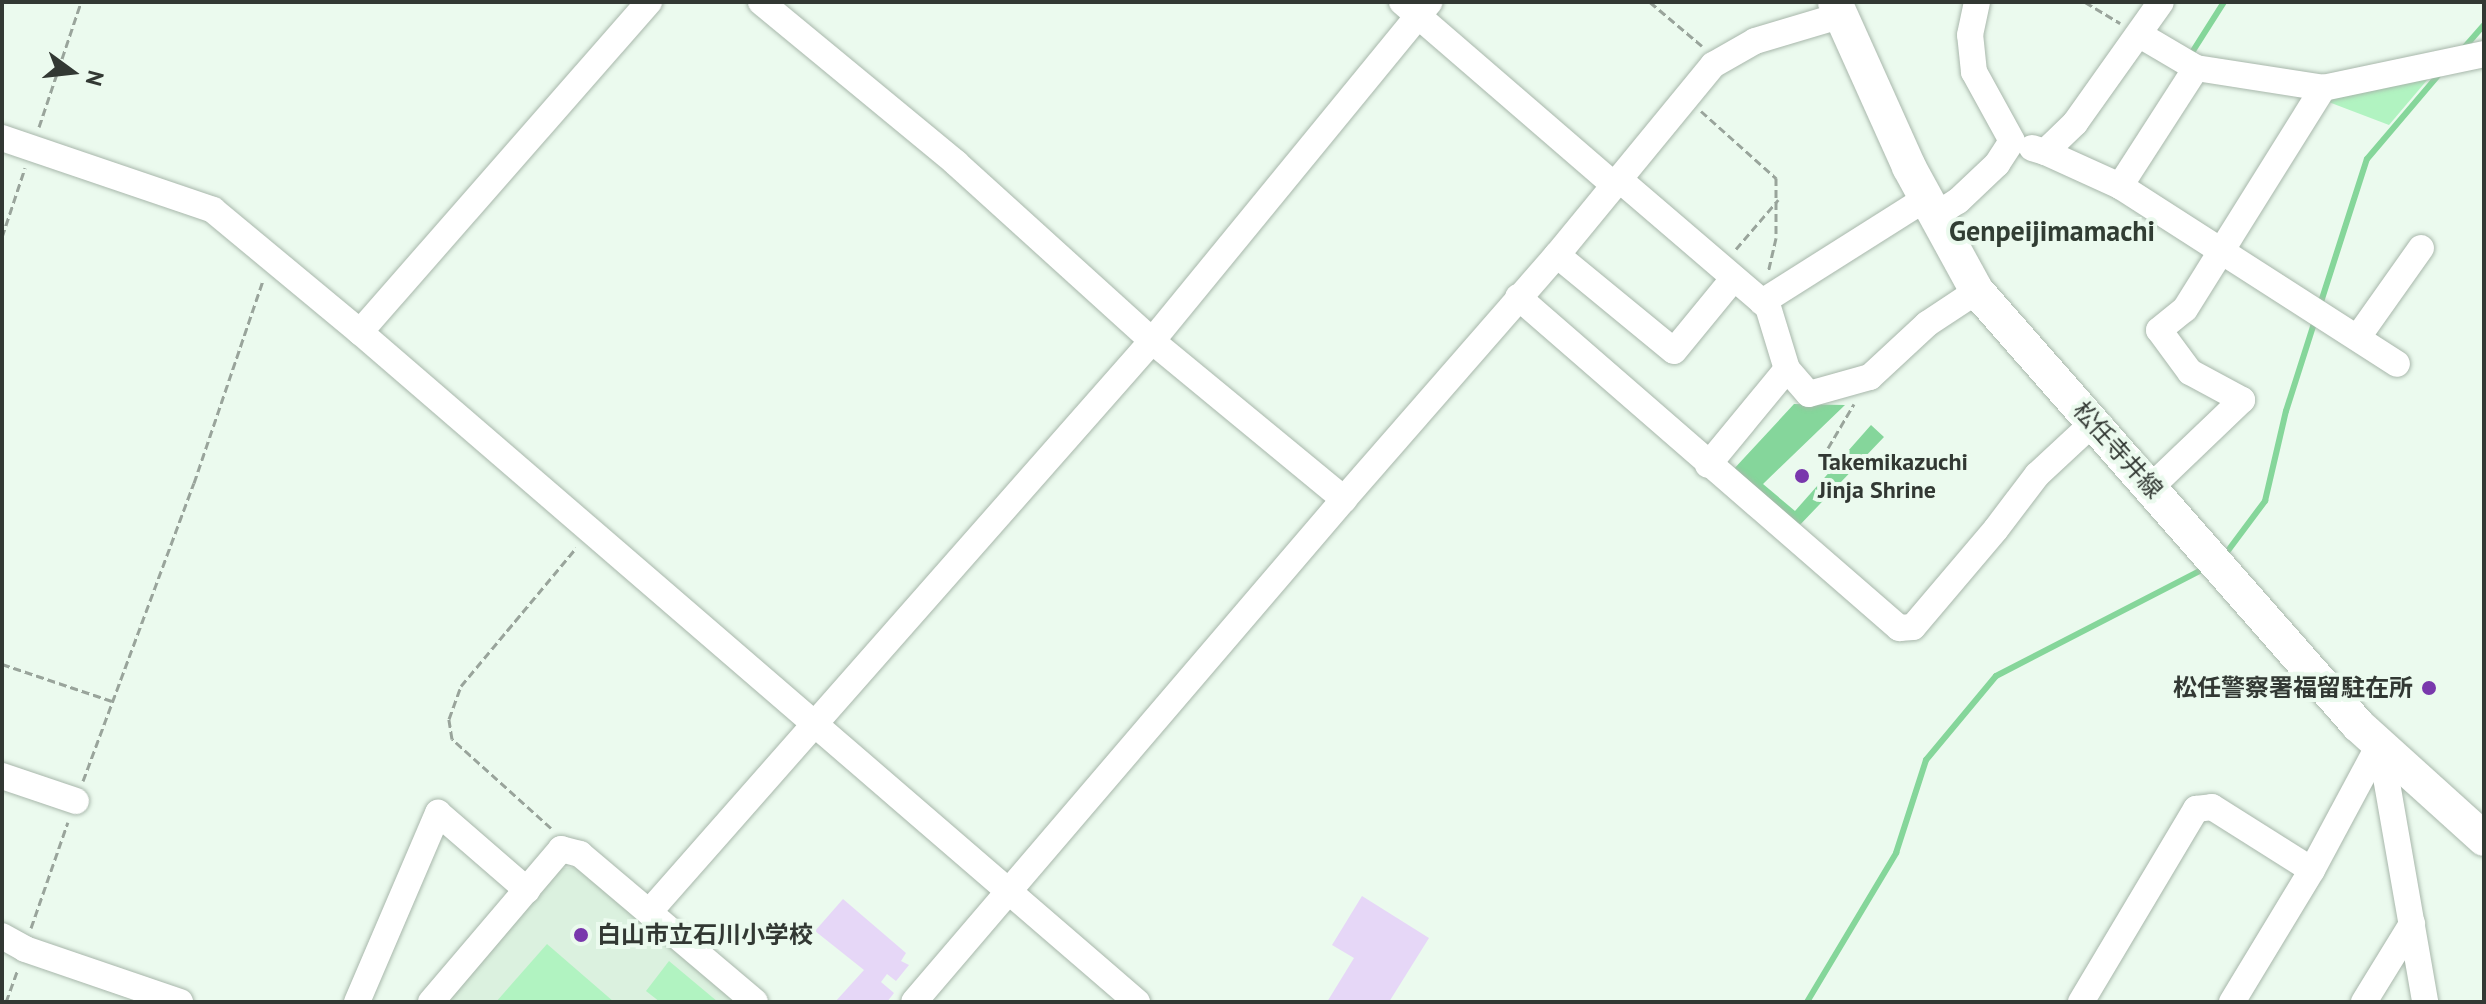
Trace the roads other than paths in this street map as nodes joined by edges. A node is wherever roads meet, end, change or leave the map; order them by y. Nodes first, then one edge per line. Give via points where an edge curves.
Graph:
1 (649, 2) edge
2 (761, 2) edge
3 (1977, 2) edge
4 (2161, 2) edge
5 (1416, 7) edge
6 (1838, 8) edge
7 (2140, 35) junction
8 (2484, 54) edge
9 (2196, 68) junction
10 (2323, 88) junction
11 (2, 138) edge
12 (2012, 141) junction
13 (2045, 152) junction
14 (1618, 183) junction
15 (2120, 186) junction
16 (1929, 208) junction
17 (2421, 248) dead end
18 (2223, 252) junction
19 (1557, 255) junction
20 (1727, 272) junction
21 (1977, 291) junction
22 (1518, 297) junction
23 (1762, 302) junction
24 (360, 332) junction
25 (2358, 337) junction
26 (1152, 341) junction
27 (2397, 364) dead end
28 (1787, 369) junction
29 (2093, 423) junction
30 (1708, 465) junction
31 (2151, 487) junction
32 (1344, 499) junction
33 (815, 724) junction
34 (2380, 743) junction
35 (2, 776) edge
36 (76, 801) road end
37 (2484, 839) edge
38 (2312, 870) junction
39 (527, 890) junction
40 (1008, 892) junction
41 (650, 911) junction
42 (2412, 924) junction
43 (13, 942) edge
44 (180, 1002) edge
45 (357, 1002) edge
46 (431, 1002) edge
47 (755, 1002) edge
48 (914, 1002) edge
49 (1137, 1002) edge
50 (2081, 1002) edge
51 (2232, 1002) edge
52 (2364, 1002) edge
53 (2425, 1002) edge

1 - 24 street
2 - 26 street via 956,163
3 - 12 street via 1970,35 1974,72
4 - 7 street
5 - 14 street
5 - 26 street
6 - 14 street via 1720,61
6 - 16 main road, 松任寺井線
7 - 9 street
7 - 13 street via 2075,123
8 - 10 street
9 - 10 street
9 - 15 street
10 - 18 street
11 - 24 street via 213,210
12 - 13 street
12 - 16 street via 1997,164 1958,201
13 - 15 street
14 - 19 street
14 - 20 street
15 - 18 street
16 - 21 main road, 松任寺井線
16 - 23 street
17 - 25 street
18 - 25 street
18 - 31 street via 2185,309 2159,330 2190,372 2242,400
19 - 20 street via 1674,351
19 - 22 street
20 - 23 street
21 - 28 street via 1927,324 1870,377 1809,394
21 - 29 main road, 松任寺井線
22 - 30 street
22 - 32 street
23 - 28 street
24 - 33 street
25 - 27 street
26 - 32 street
26 - 33 street
28 - 30 street
29 - 30 street via 2037,475 1913,627 1899,628
29 - 31 main road, 松任寺井線
31 - 34 main road, 松任寺井線 via 2358,725
32 - 40 street
33 - 40 street
33 - 41 street
34 - 37 main road, 松任寺井線
34 - 38 street
34 - 42 street
35 - 36 street
38 - 50 street via 2212,807 2196,809
38 - 51 street
39 - 41 street via 561,849 580,854
39 - 45 street via 438,813
39 - 46 street
40 - 48 street
40 - 49 street
41 - 47 street
42 - 52 street
42 - 53 street
43 - 44 street

